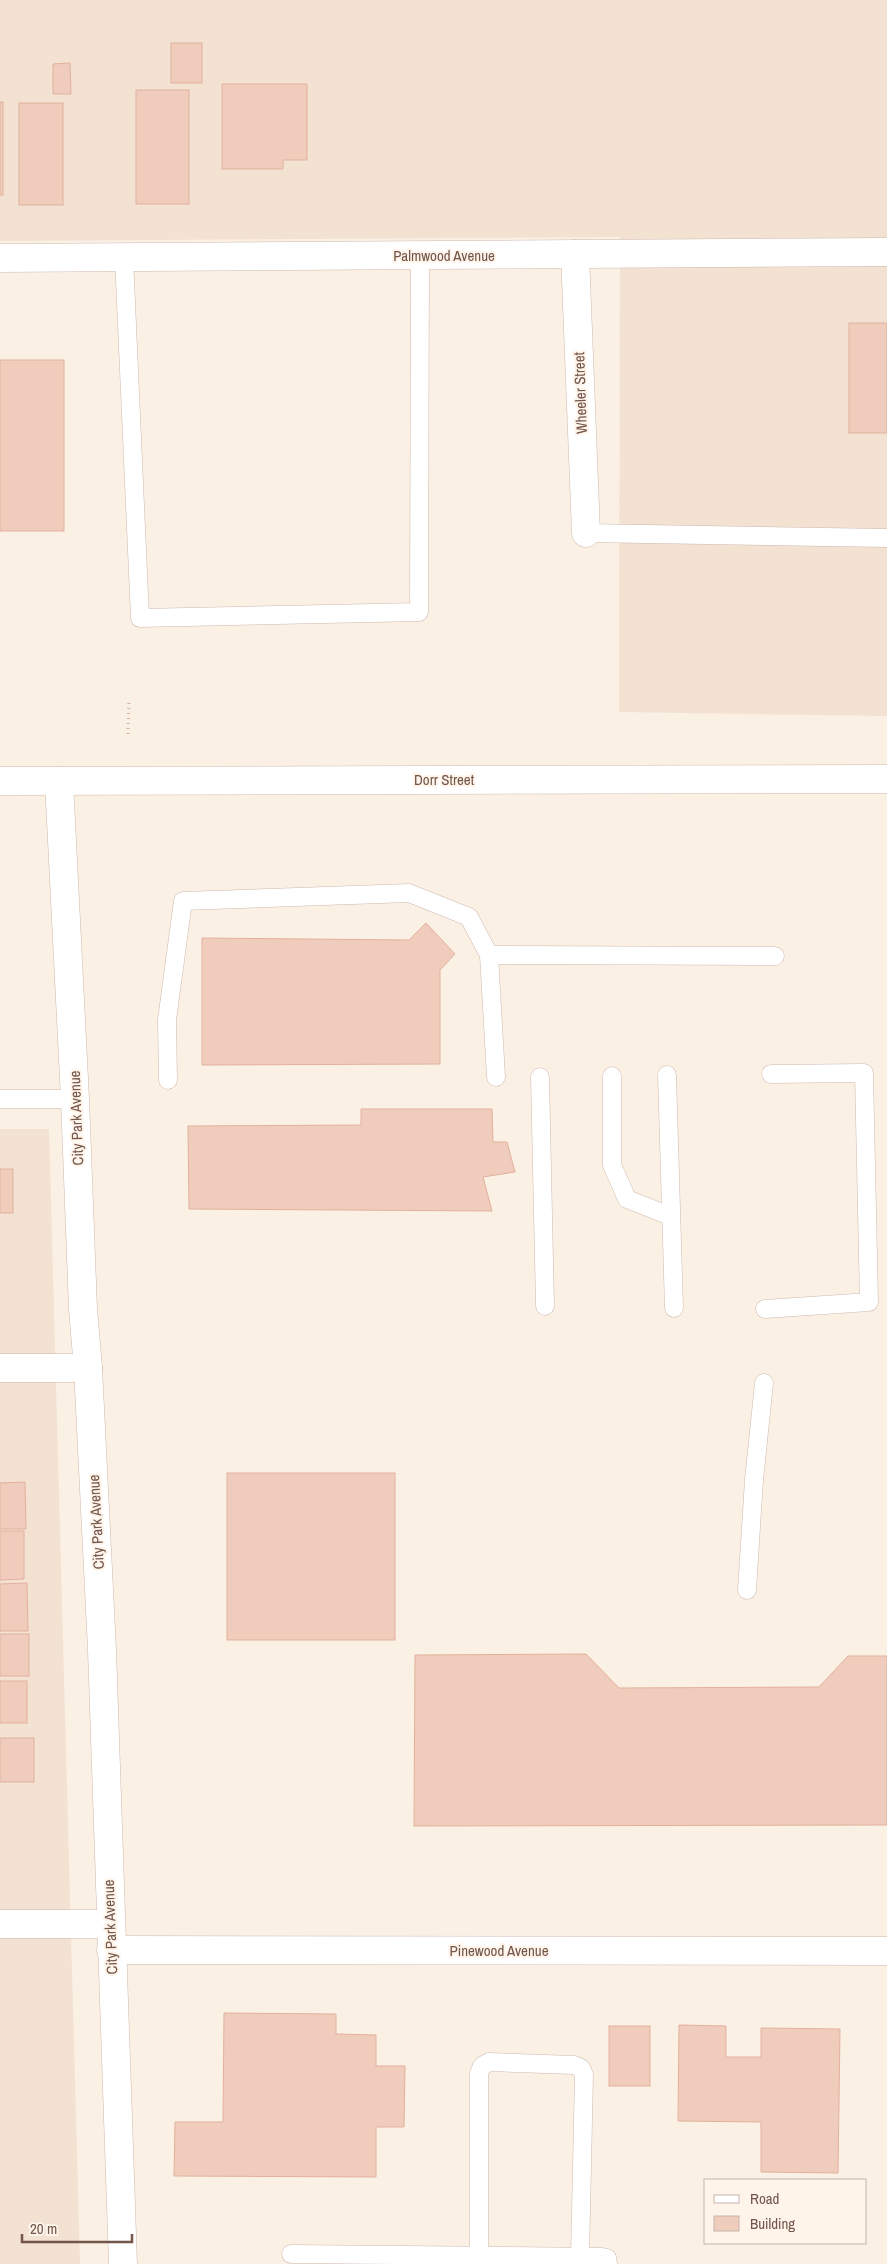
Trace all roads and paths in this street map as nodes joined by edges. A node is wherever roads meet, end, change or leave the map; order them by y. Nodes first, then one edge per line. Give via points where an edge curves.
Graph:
1 (887, 252) edge
2 (575, 254) junction
3 (420, 256) junction
4 (124, 257) junction
5 (0, 258) edge
6 (586, 533) joint
7 (887, 538) edge
8 (129, 700) dead end
9 (128, 734) dead end
10 (887, 779) edge
11 (0, 781) edge
12 (59, 781) junction
13 (489, 955) junction
14 (776, 956) dead end
15 (771, 1074) dead end
16 (667, 1075) dead end
17 (612, 1076) dead end
18 (496, 1077) dead end
19 (540, 1077) dead end
20 (168, 1080) dead end
21 (0, 1099) edge
22 (75, 1099) junction
23 (670, 1216) junction
24 (545, 1306) dead end
25 (674, 1308) dead end
26 (765, 1308) dead end
27 (0, 1368) edge
28 (88, 1368) junction
29 (764, 1383) dead end
30 (748, 1590) dead end
31 (0, 1924) edge
32 (110, 1937) junction
33 (887, 1950) edge
34 (291, 2254) dead end
35 (479, 2256) junction
36 (580, 2257) junction
37 (400, 2260) edge
38 (123, 2264) edge
39 (608, 2264) edge

1 - 2 street, Palmwood Avenue
2 - 3 street, Palmwood Avenue
2 - 6 street, Wheeler Street
3 - 4 street, Palmwood Avenue
3 - 4 lane via 419,612 140,618
4 - 5 street, Palmwood Avenue
6 - 7 lane
8 - 9 path
10 - 12 street, Dorr Street
11 - 12 street, Dorr Street
12 - 22 street, City Park Avenue
13 - 14 lane
13 - 18 lane
13 - 20 lane via 469,917 409,893 183,901 167,1020
15 - 26 lane via 864,1072 870,1302
16 - 23 lane
17 - 23 lane via 612,1165 627,1199
19 - 24 lane
21 - 22 lane
22 - 28 street, City Park Avenue
23 - 25 lane
27 - 28 street
28 - 32 street, City Park Avenue via 102,1650
29 - 30 lane
31 - 32 street, Pinewood Avenue
32 - 33 street, Pinewood Avenue
32 - 38 street, City Park Avenue
34 - 37 lane
35 - 36 lane
35 - 36 lane via 479,2074 482,2066 489,2062 574,2065 581,2068 584,2075
35 - 37 lane
36 - 39 lane via 607,2258

